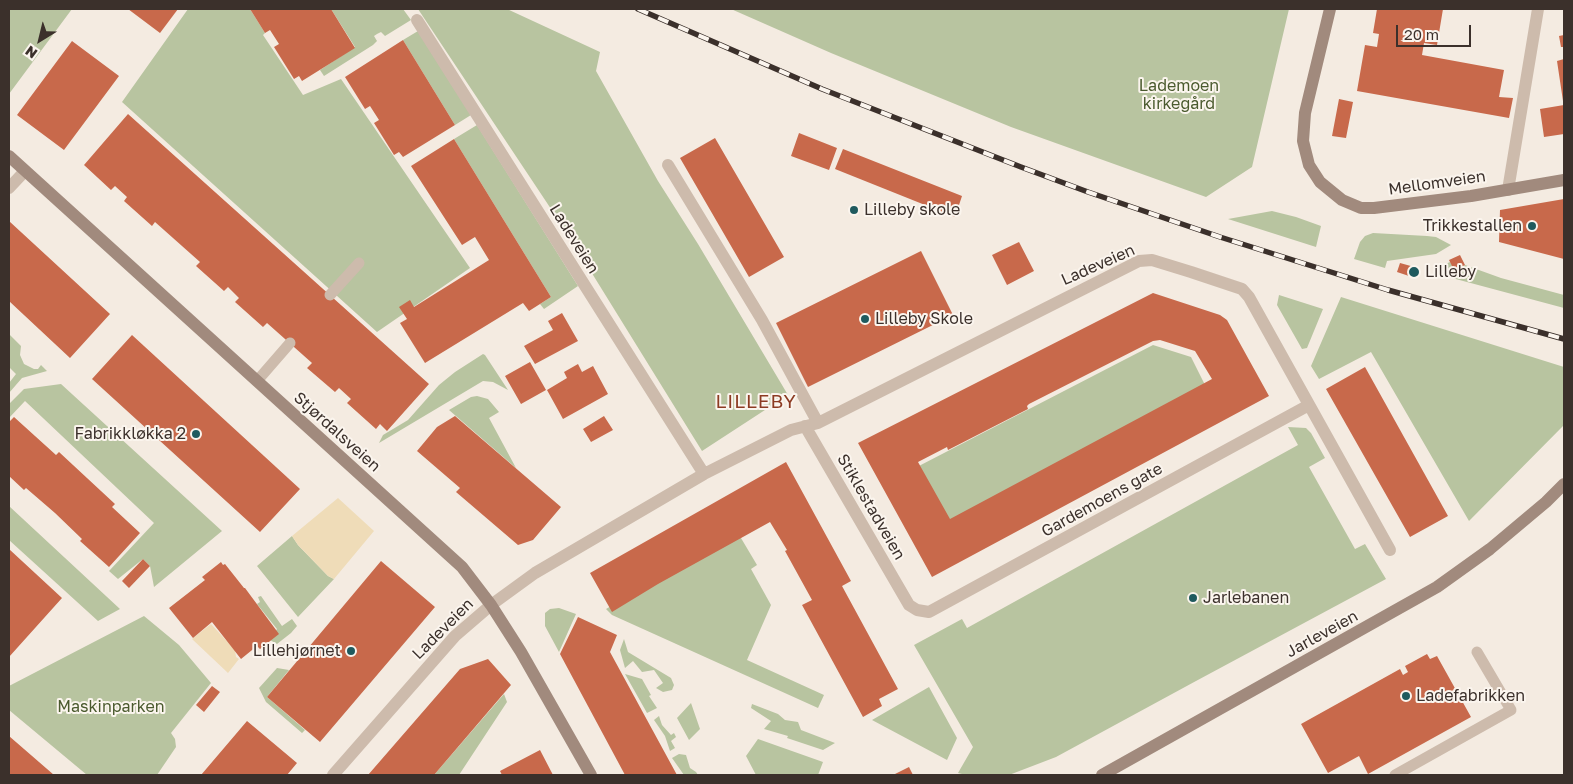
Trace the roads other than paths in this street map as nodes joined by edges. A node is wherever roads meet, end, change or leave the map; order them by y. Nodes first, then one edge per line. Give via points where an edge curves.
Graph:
1 (1330, 9) edge
2 (1538, 9) edge
3 (417, 20) dead end
4 (9, 156) edge
5 (668, 165) dead end
6 (25, 171) junction
7 (1564, 180) edge
8 (9, 188) edge
9 (1508, 190) junction
10 (359, 263) dead end
11 (330, 295) dead end
12 (290, 343) dead end
13 (257, 381) junction
14 (1308, 405) junction
15 (818, 423) junction
16 (805, 426) junction
17 (704, 474) junction
18 (1564, 484) edge
19 (1390, 550) dead end
20 (491, 605) junction
21 (909, 605) joint
22 (1477, 652) dead end
23 (333, 775) edge
24 (591, 775) edge
25 (1102, 775) edge
26 (1395, 775) edge

1 - 9 street, Mellomveien via 1305,113 1302,141 1320,182 1342,200 1361,208
2 - 9 street
3 - 17 street, Ladeveien
4 - 6 street, Stjørdalsveien
5 - 15 street via 762,320
6 - 8 street
6 - 13 street, Stjørdalsveien
7 - 9 street, Mellomveien
10 - 11 lane
12 - 13 lane
13 - 20 street, Stjørdalsveien via 462,566
14 - 15 street, Ladeveien via 1242,289 1152,260 1140,261
14 - 19 street, Ladeveien
14 - 21 street, Gardemoens gate via 929,612
15 - 16 street, Ladeveien
16 - 17 street, Ladeveien
16 - 21 street, Stiklestadveien
17 - 20 street, Ladeveien via 535,573
18 - 25 street, Jarleveien via 1490,549 1437,587
20 - 23 street, Ladeveien via 455,636
20 - 24 street, Stjørdalsveien
22 - 26 lane via 1511,710

